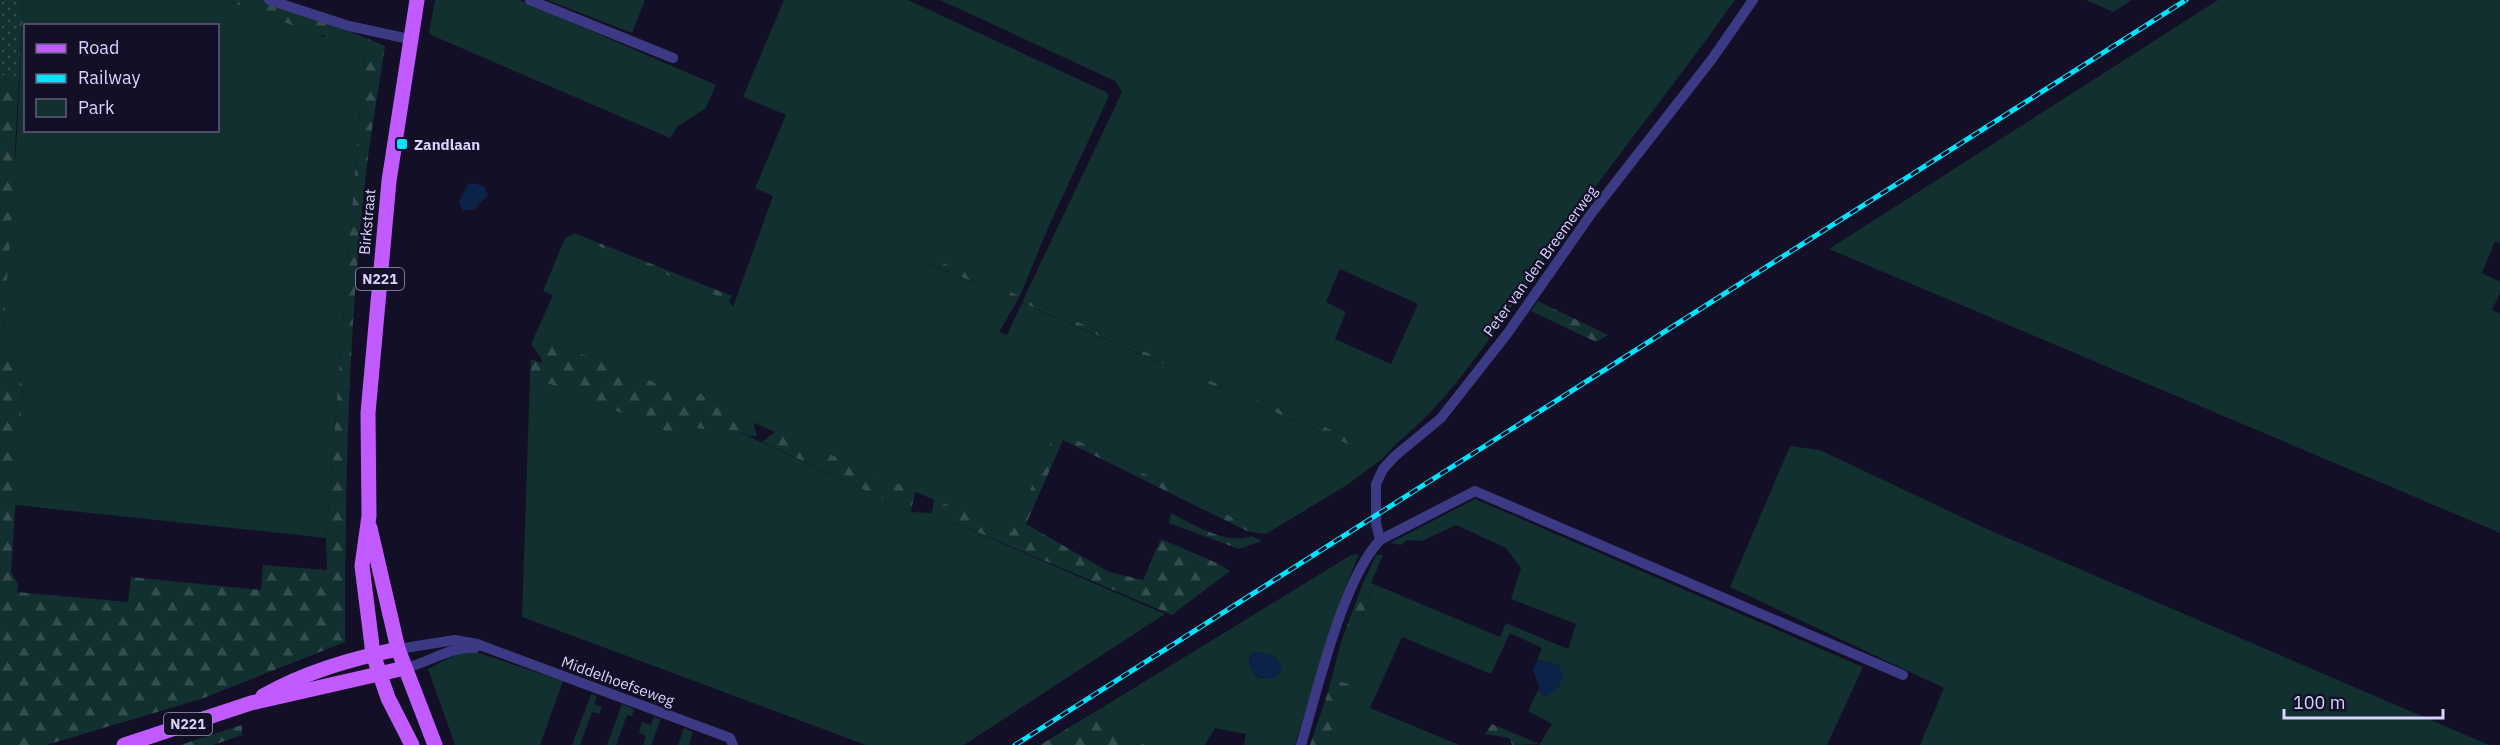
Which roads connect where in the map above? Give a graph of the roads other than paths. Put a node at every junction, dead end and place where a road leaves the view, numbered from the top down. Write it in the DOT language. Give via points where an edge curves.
graph roads {
  1 [pos="269,0"];
  2 [pos="417,0"];
  3 [pos="530,0"];
  4 [pos="1753,0"];
  5 [pos="410,39"];
  6 [pos="673,58"];
  7 [pos="369,522"];
  8 [pos="1380,540"];
  9 [pos="398,649"];
  10 [pos="488,649"];
  11 [pos="374,654"];
  12 [pos="405,668"];
  13 [pos="380,675"];
  14 [pos="1903,675"];
  15 [pos="251,703"];
  16 [pos="124,745"];
  17 [pos="412,745"];
  18 [pos="435,745"];
  19 [pos="733,745"];
  20 [pos="1301,745"];
  1 -- 5 [label="street" via="349,26"];
  2 -- 5 [label="main road, Birkstraat / N221"];
  3 -- 6 [label="street"];
  4 -- 8 [label="street, Peter van den Breemerweg" via="1441,418 1383,469 1376,484"];
  5 -- 7 [label="main road, Birkstraat / N221" via="393,141 371,368"];
  7 -- 9 [label="main road, Birkstraat / N221"];
  7 -- 11 [label="main road, Birkstraat / N221" via="362,566"];
  8 -- 14 [label="street" via="1475,491"];
  8 -- 20 [label="street" via="1364,560 1334,635"];
  9 -- 10 [label="street, Middelhoefseweg" via="455,640"];
  9 -- 11 [label="main road"];
  9 -- 12 [label="main road, N221"];
  10 -- 12 [label="street, Middelhoefseweg" via="466,647"];
  10 -- 19 [label="street, Middelhoefseweg" via="730,738"];
  11 -- 13 [label="main road, Birkstraat"];
  11 -- 15 [label="main road, N221" via="352,658 285,683"];
  12 -- 13 [label="main road, N221"];
  12 -- 18 [label="main road"];
  13 -- 15 [label="main road, N221"];
  13 -- 17 [label="main road, Birkstraat"];
  15 -- 16 [label="main road, N221"];
}
